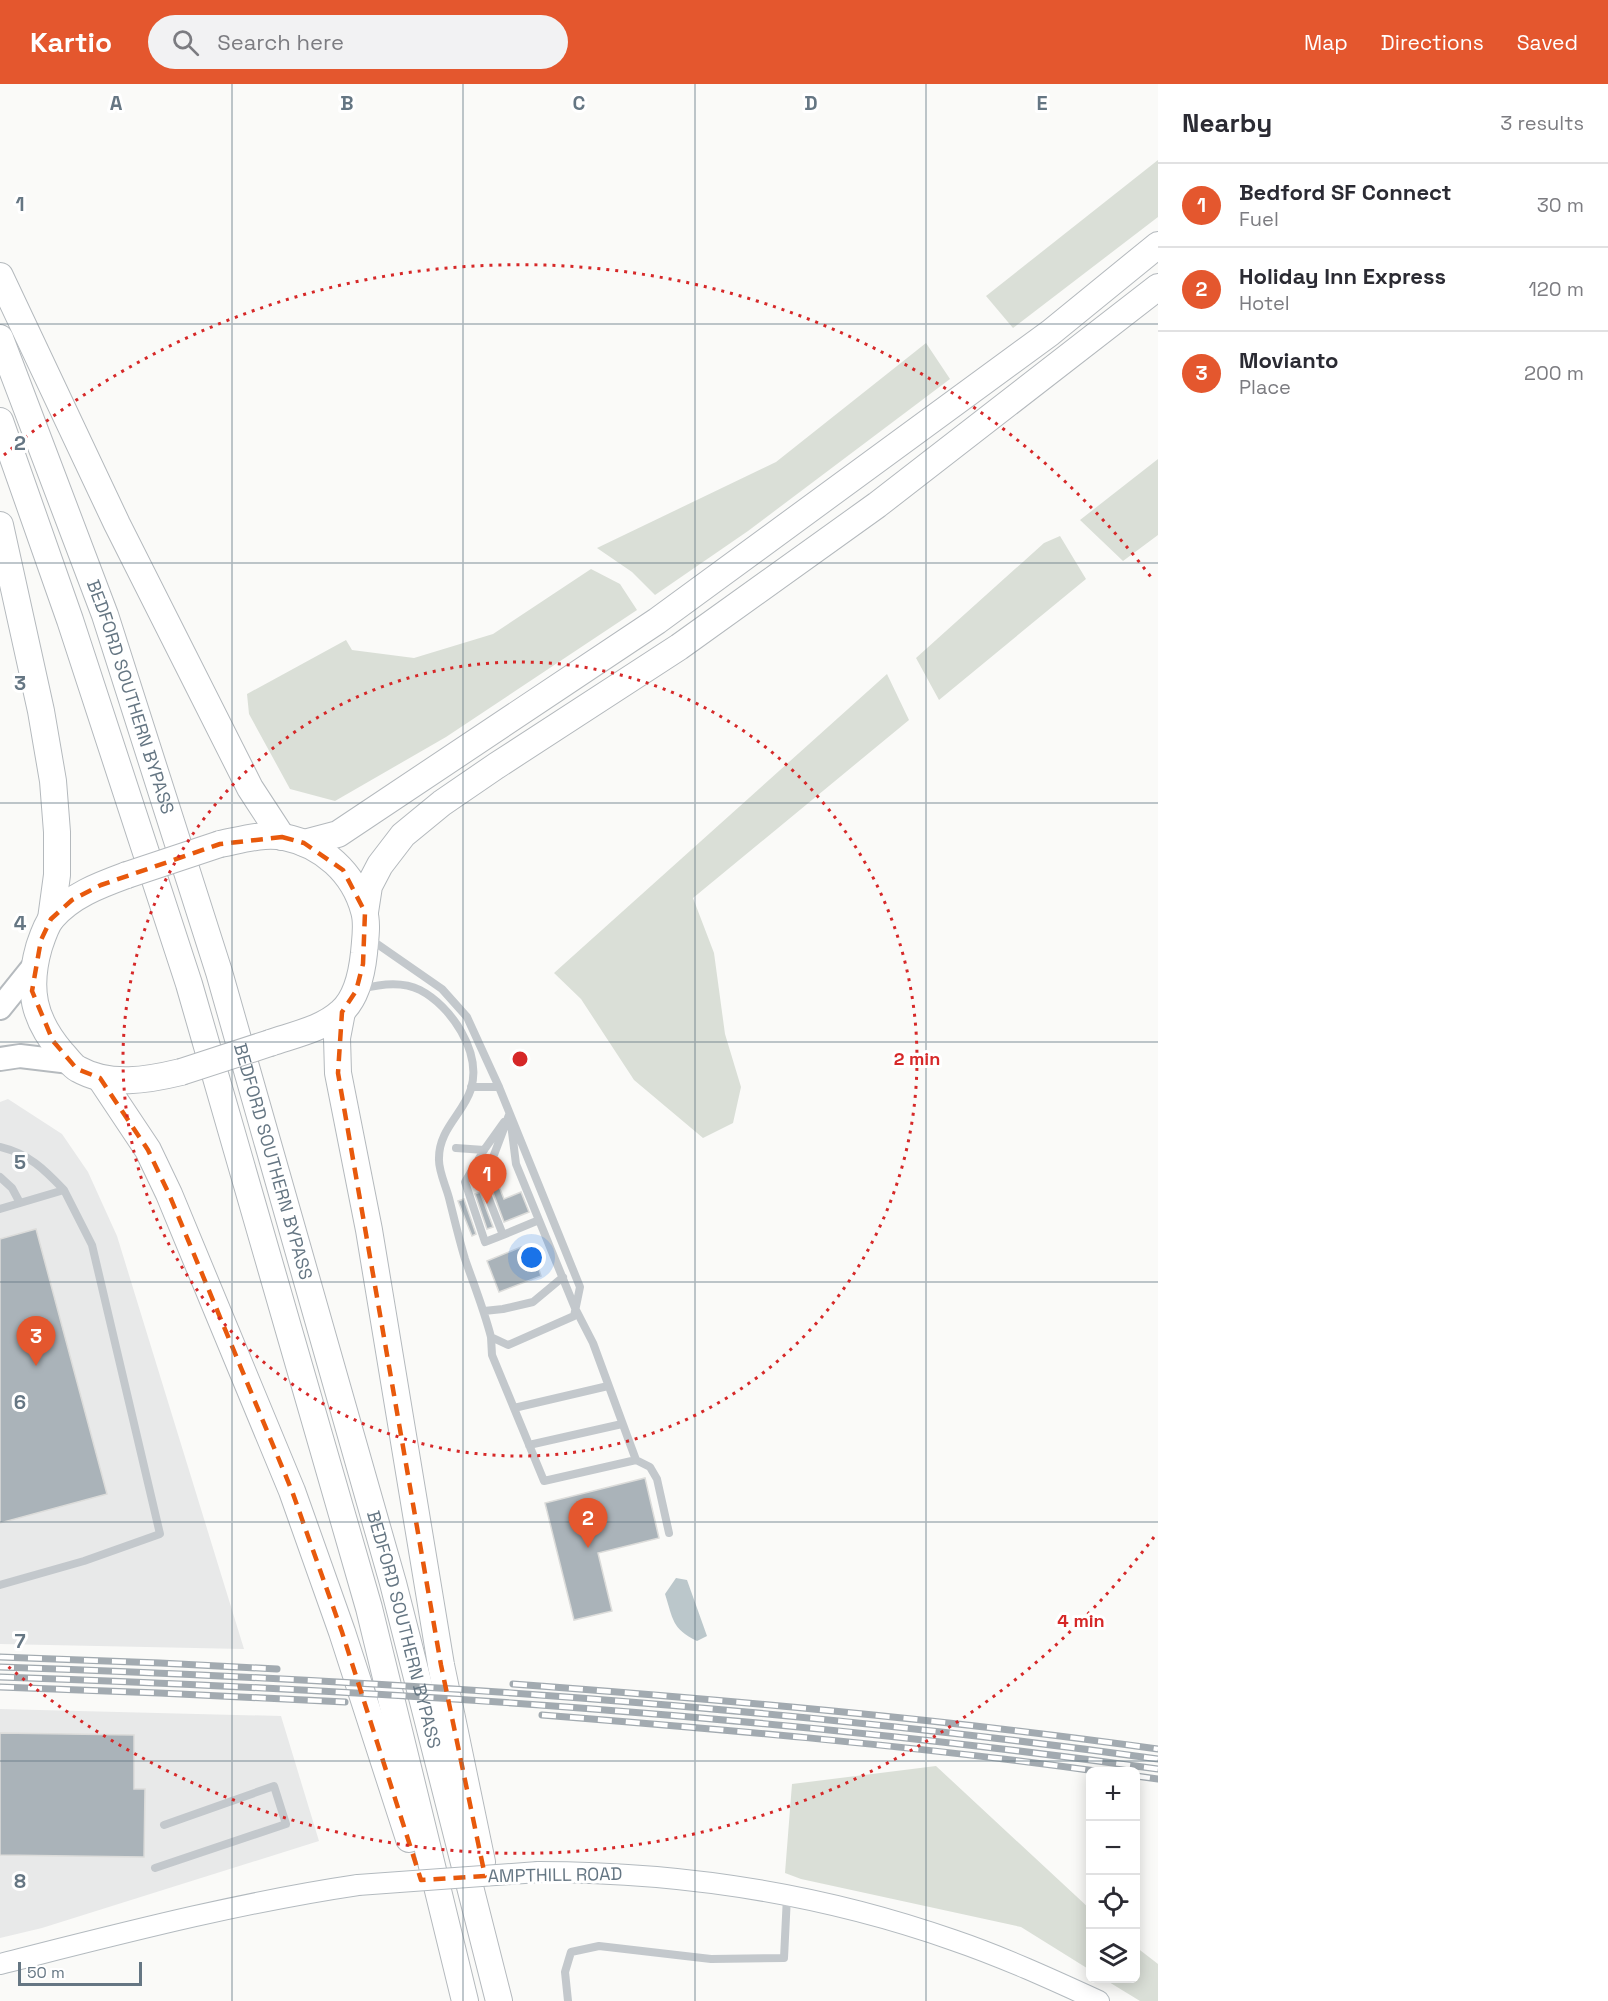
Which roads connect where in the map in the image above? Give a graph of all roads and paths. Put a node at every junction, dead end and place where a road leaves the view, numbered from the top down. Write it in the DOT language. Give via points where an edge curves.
graph roads {
  1 [pos="1158,245"];
  2 [pos="0,276"];
  3 [pos="1158,287"];
  4 [pos="0,338"];
  5 [pos="0,421"];
  6 [pos="0,525"];
  7 [pos="293,840"];
  8 [pos="51,919"];
  9 [pos="365,924"];
  10 [pos="33,967"];
  11 [pos="349,1001"];
  12 [pos="0,1008"];
  13 [pos="0,1059"];
  14 [pos="70,1062"];
  15 [pos="100,1078"];
  16 [pos="471,1087"];
  17 [pos="499,1087"];
  18 [pos="510,1114"];
  19 [pos="0,1147"];
  20 [pos="456,1148"];
  21 [pos="484,1150"];
  22 [pos="0,1177"];
  23 [pos="64,1190"];
  24 [pos="20,1203"];
  25 [pos="0,1209"];
  26 [pos="539,1220"];
  27 [pos="502,1235"];
  28 [pos="563,1277"];
  29 [pos="575,1308"];
  30 [pos="484,1311"];
  31 [pos="491,1337"];
  32 [pos="608,1386"];
  33 [pos="514,1408"];
  34 [pos="622,1425"];
  35 [pos="529,1445"];
  36 [pos="636,1460"];
  37 [pos="669,1533"];
  38 [pos="0,1585"];
  39 [pos="164,1825"];
  40 [pos="155,1868"];
  41 [pos="787,1895"];
  42 [pos="0,1964"];
  43 [pos="455,2001"];
  44 [pos="465,2001"];
  45 [pos="499,2001"];
  46 [pos="505,2001"];
  47 [pos="568,2001"];
  48 [pos="1099,2001"];
  1 -- 7 [label="highway" via="1050,333 657,621 338,834"];
  2 -- 7 [label="highway" via="122,535 250,788"];
  3 -- 9 [label="highway" via="877,505 689,641 442,803 403,835 380,865 369,886"];
  4 -- 45 [label="highway, BEDFORD SOUTHERN BYPASS" via="105,615 219,972 393,1582"];
  5 -- 44 [label="highway, BEDFORD SOUTHERN BYPASS" via="70,620 189,984 369,1608"];
  6 -- 8 [label="highway" via="53,781 57,875"];
  7 -- 8 [label="highway, bridge" via="251,837 220,844 100,885 72,900"];
  7 -- 9 [label="highway" via="324,853 343,870"];
  8 -- 10 [label="highway"];
  9 -- 11 [label="highway" via="363,964"];
  9 -- 17 [label="lane" via="442,989 467,1017"];
  10 -- 12 [label="main road"];
  10 -- 14 [label="highway" via="32,991 39,1016 52,1041"];
  11 -- 15 [label="highway, bridge" via="316,1028 182,1072 145,1080"];
  11 -- 16 [label="lane" via="383,983 418,989 435,1000 454,1020 470,1051"];
  11 -- 46 [label="highway" via="337,1038 338,1073 369,1230 441,1665 491,1907"];
  13 -- 14 [label="main road" via="20,1056"];
  14 -- 15 [label="highway"];
  15 -- 43 [label="highway" via="148,1150 169,1194 292,1491 401,1808"];
  16 -- 17 [label="lane"];
  16 -- 30 [label="lane" via="445,1131 438,1159"];
  17 -- 18 [label="lane"];
  18 -- 21 [label="lane"];
  18 -- 26 [label="lane" via="516,1164"];
  18 -- 27 [label="lane" via="483,1184"];
  18 -- 29 [label="lane" via="580,1287"];
  19 -- 23 [label="lane" via="17,1151 44,1169"];
  20 -- 21 [label="lane"];
  21 -- 27 [label="lane" via="465,1182 485,1242"];
  22 -- 24 [label="lane"];
  23 -- 24 [label="lane"];
  23 -- 38 [label="lane" via="92,1245 160,1534"];
  24 -- 25 [label="lane"];
  26 -- 27 [label="lane"];
  26 -- 28 [label="lane"];
  28 -- 29 [label="lane"];
  28 -- 30 [label="lane" via="533,1302"];
  29 -- 31 [label="lane" via="574,1316 508,1345"];
  29 -- 32 [label="lane"];
  30 -- 31 [label="lane"];
  31 -- 33 [label="lane" via="492,1355"];
  32 -- 33 [label="lane"];
  32 -- 34 [label="lane"];
  33 -- 35 [label="lane"];
  34 -- 35 [label="lane"];
  34 -- 36 [label="lane"];
  35 -- 36 [label="lane" via="544,1481"];
  36 -- 37 [label="lane" via="650,1467 657,1479"];
  39 -- 40 [label="lane" via="274,1786 286,1824"];
  41 -- 42 [label="main road, AMPTHILL ROAD, bridge" via="642,1875 538,1872 358,1886 200,1914"];
  41 -- 47 [label="lane" via="784,1958 711,1959 599,1946 571,1952 565,1972"];
  41 -- 48 [label="main road, AMPTHILL ROAD" via="867,1913 953,1940"];
}
